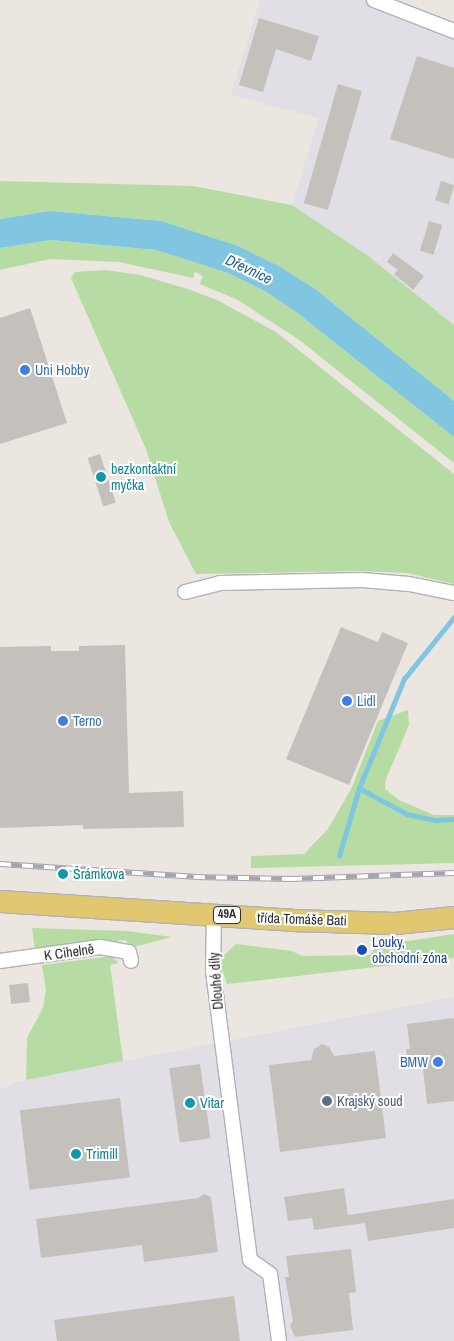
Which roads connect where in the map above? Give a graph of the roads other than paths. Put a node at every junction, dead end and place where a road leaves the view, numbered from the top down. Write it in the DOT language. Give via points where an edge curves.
graph roads {
  1 [pos="374,0"];
  2 [pos="454,31"];
  3 [pos="185,592"];
  4 [pos="454,593"];
  5 [pos="0,901"];
  6 [pos="214,915"];
  7 [pos="454,917"];
  8 [pos="0,961"];
  9 [pos="131,961"];
  10 [pos="278,1341"];
  1 -- 2 [label="street"];
  3 -- 4 [label="street" via="220,583 362,580 409,584"];
  5 -- 6 [label="main road, třída Tomáše Bati / 49A"];
  6 -- 7 [label="main road, třída Tomáše Bati / 49A" via="395,923"];
  6 -- 10 [label="street, Dlouhé díly" via="213,971 250,1260 270,1274"];
  8 -- 9 [label="street, K Cihelně" via="100,947 129,952"];
}
